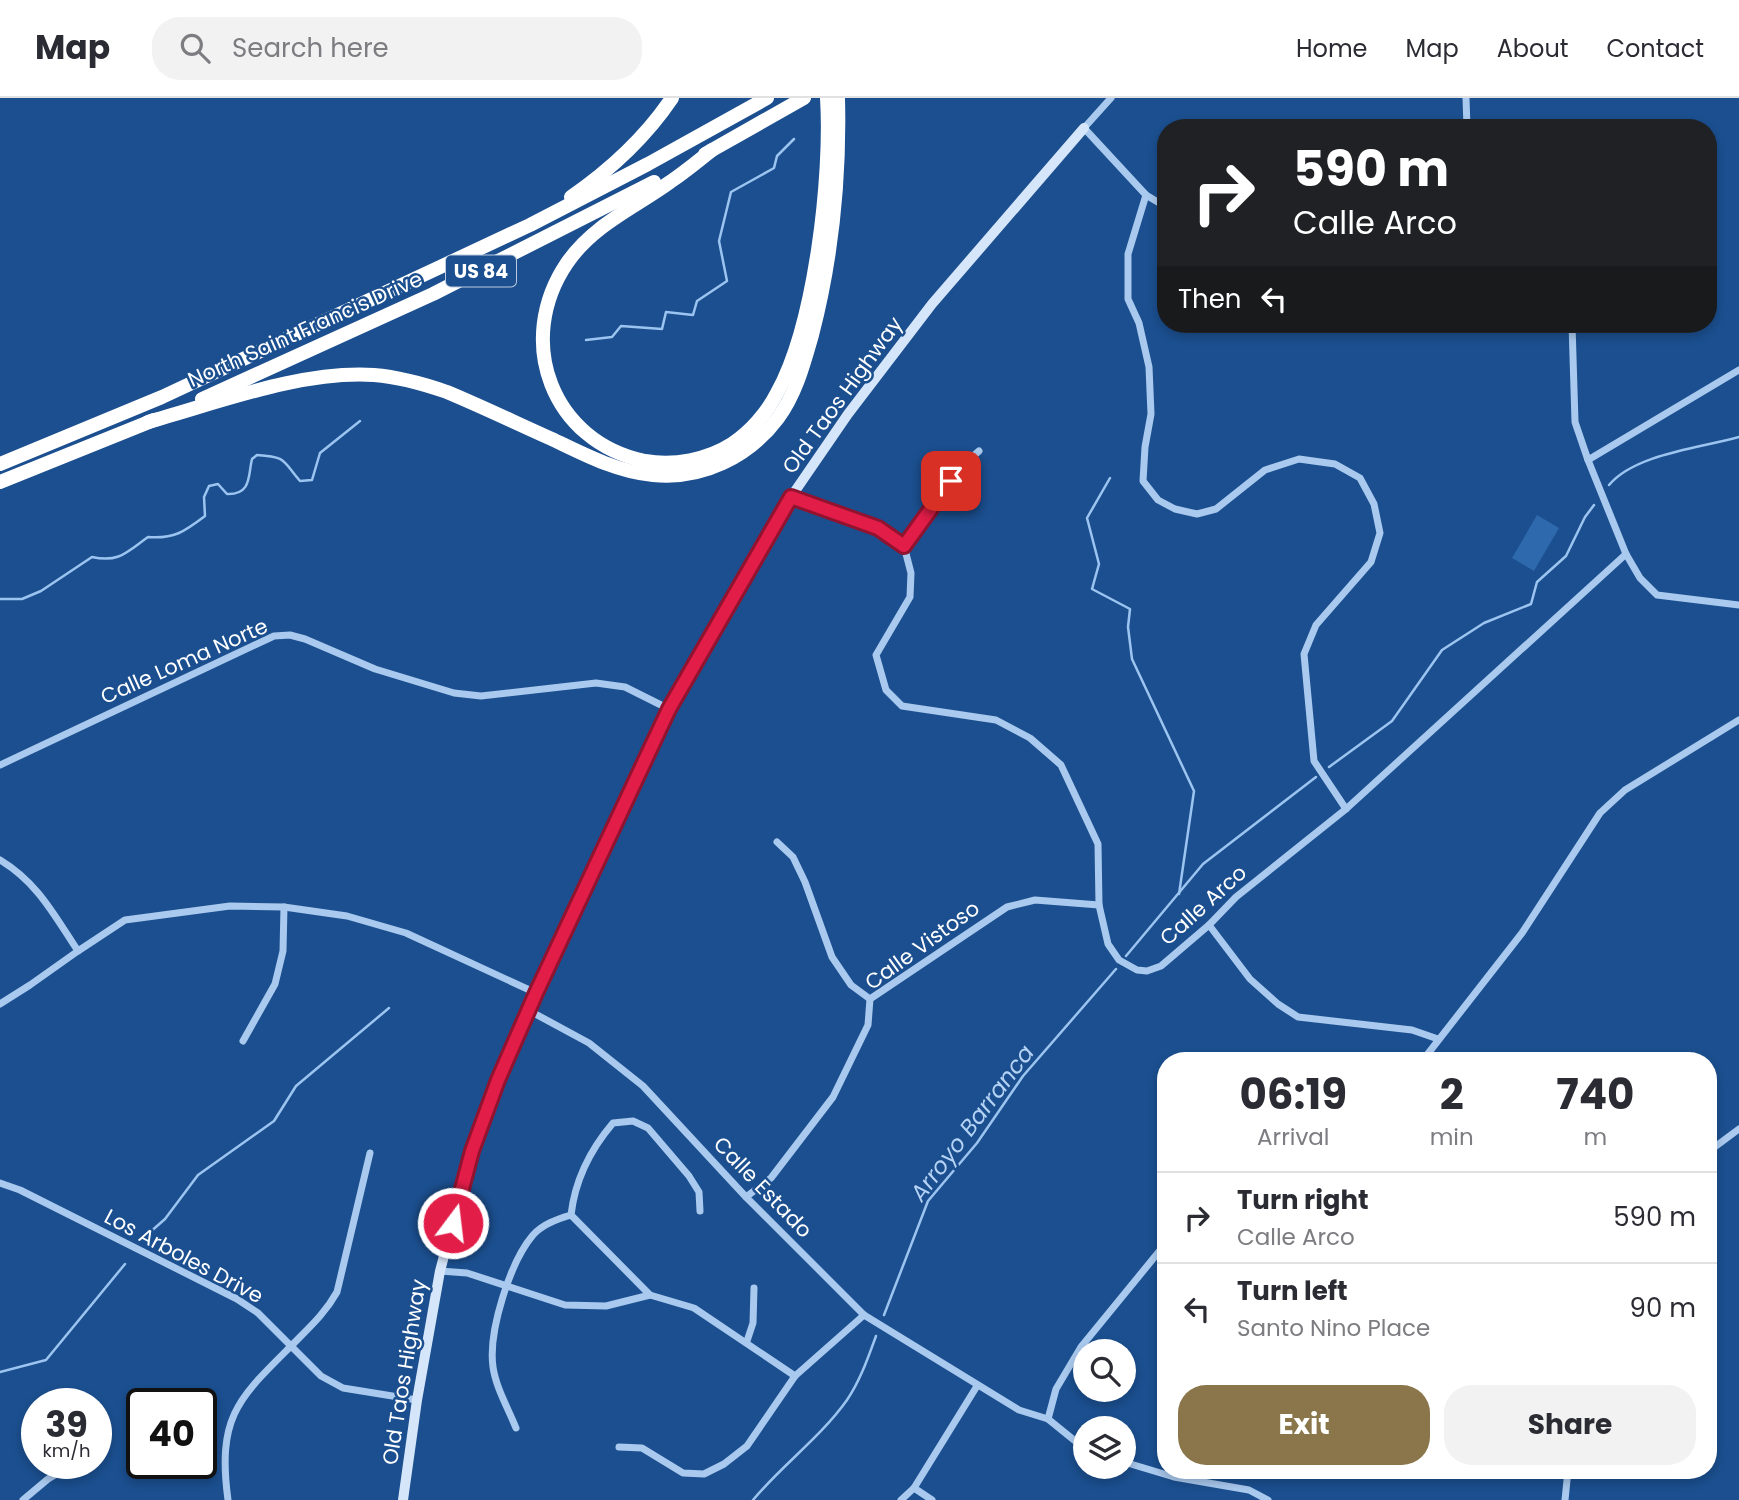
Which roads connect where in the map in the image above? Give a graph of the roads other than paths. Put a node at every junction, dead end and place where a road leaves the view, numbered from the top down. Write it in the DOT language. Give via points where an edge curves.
graph roads {
  1 [pos="672,98"];
  2 [pos="767,98"];
  3 [pos="804,98"];
  4 [pos="827,98"];
  5 [pos="838,98"];
  6 [pos="1111,98"];
  7 [pos="1465,98"];
  8 [pos="1466,119"];
  9 [pos="1084,128"];
  10 [pos="712,150"];
  11 [pos="1146,195"];
  12 [pos="1157,202"];
  13 [pos="530,225"];
  14 [pos="1572,333"];
  15 [pos="1739,370"];
  16 [pos="148,422"];
  17 [pos="979,451"];
  18 [pos="1588,460"];
  19 [pos="0,464"];
  20 [pos="0,482"];
  21 [pos="791,497"];
  22 [pos="904,546"];
  23 [pos="1626,554"];
  24 [pos="1739,605"];
  25 [pos="669,709"];
  26 [pos="1739,720"];
  27 [pos="0,765"];
  28 [pos="1346,809"];
  29 [pos="777,842"];
  30 [pos="0,860"];
  31 [pos="1100,905"];
  32 [pos="285,907"];
  33 [pos="1209,925"];
  34 [pos="78,951"];
  35 [pos="536,993"];
  36 [pos="870,999"];
  37 [pos="0,1003"];
  38 [pos="528,1010"];
  39 [pos="1438,1040"];
  40 [pos="243,1041"];
  41 [pos="1429,1052"];
  42 [pos="1739,1129"];
  43 [pos="1717,1145"];
  44 [pos="370,1153"];
  45 [pos="0,1183"];
  46 [pos="746,1197"];
  47 [pos="700,1211"];
  48 [pos="570,1215"];
  49 [pos="1157,1254"];
  50 [pos="440,1271"];
  51 [pos="508,1285"];
  52 [pos="754,1288"];
  53 [pos="650,1295"];
  54 [pos="864,1315"];
  55 [pos="747,1341"];
  56 [pos="292,1346"];
  57 [pos="795,1376"];
  58 [pos="977,1386"];
  59 [pos="417,1399"];
  60 [pos="1048,1419"];
  61 [pos="516,1427"];
  62 [pos="1073,1439"];
  63 [pos="619,1447"];
  64 [pos="1136,1465"];
  65 [pos="1157,1472"];
  66 [pos="48,1479"];
  67 [pos="1186,1479"];
  68 [pos="1567,1479"];
  69 [pos="914,1488"];
  70 [pos="23,1500"];
  71 [pos="228,1500"];
  72 [pos="403,1500"];
  73 [pos="901,1500"];
  74 [pos="932,1500"];
  75 [pos="1268,1500"];
  76 [pos="1565,1500"];
  1 -- 13 [label="highway" via="611,167"];
  2 -- 13 [label="highway, North Saint Francis Drive / US 84"];
  3 -- 10 [label="highway, North Saint Francis Drive / US 84"];
  4 -- 10 [label="highway" via="827,153 815,267 793,355 777,395 753,426 711,454 666,463 619,454 576,425 555,394 542,344 550,296 566,265 598,230"];
  5 -- 16 [label="highway" via="833,219 808,350 779,416 760,439 729,461 675,476 630,471 447,392 374,375 291,384"];
  6 -- 9 [label="street, Old Taos Highway"];
  7 -- 8 [label="street"];
  9 -- 11 [label="street"];
  9 -- 21 [label="street, Old Taos Highway" via="932,304"];
  10 -- 16 [label="highway, North Saint Francis Drive / US 84" via="433,294"];
  11 -- 12 [label="street"];
  11 -- 28 [label="street" via="1128,254 1128,299 1149,367 1152,414 1143,481 1158,500 1197,514 1216,509 1265,470 1299,459 1335,464 1360,478 1374,504 1380,533 1371,562 1316,625 1304,654 1314,761"];
  13 -- 19 [label="highway, North Saint Francis Drive / US 84" via="162,397"];
  14 -- 18 [label="street" via="1575,422"];
  15 -- 18 [label="street"];
  16 -- 20 [label="highway, North Saint Francis Drive / US 84"];
  17 -- 22 [label="street" via="962,465"];
  18 -- 23 [label="street"];
  21 -- 22 [label="street" via="878,528"];
  21 -- 25 [label="street, Old Taos Highway"];
  22 -- 31 [label="street, Calle Arco" via="911,573 910,597 876,654 886,690 902,706 996,720 1030,738 1061,765 1098,844"];
  23 -- 24 [label="street" via="1657,595"];
  23 -- 28 [label="street, Calle Arco"];
  25 -- 27 [label="street, Calle Loma Norte" via="625,687 596,684 481,696 454,693 305,639 274,636"];
  25 -- 35 [label="street, Old Taos Highway"];
  26 -- 39 [label="street" via="1625,790 1600,813 1522,933"];
  28 -- 33 [label="street, Calle Arco" via="1236,897"];
  29 -- 36 [label="street" via="793,857 805,881 832,957 850,985"];
  30 -- 34 [label="street" via="38,890"];
  31 -- 33 [label="street, Calle Arco" via="1108,944 1119,960 1137,970 1161,966"];
  31 -- 36 [label="street, Calle Vistoso" via="1035,900 1007,906"];
  32 -- 34 [label="street" via="230,906 125,920"];
  32 -- 35 [label="street" via="347,916 406,933"];
  32 -- 40 [label="street" via="283,951 275,984"];
  33 -- 39 [label="street" via="1250,979 1298,1017 1412,1030"];
  34 -- 37 [label="street"];
  35 -- 38 [label="street, Old Taos Highway"];
  36 -- 46 [label="street, Calle Vistoso" via="868,1025 833,1097 771,1178"];
  38 -- 46 [label="street, Calle Estado" via="589,1043 643,1086"];
  38 -- 50 [label="street, Old Taos Highway" via="472,1151"];
  39 -- 41 [label="street"];
  42 -- 43 [label="street"];
  44 -- 56 [label="street" via="337,1292 328,1309"];
  45 -- 56 [label="street, Los Arboles Drive" via="237,1299"];
  46 -- 54 [label="street, Calle Estado"];
  47 -- 48 [label="street" via="699,1192 689,1176 648,1128 632,1121 613,1123 600,1138 581,1172"];
  48 -- 51 [label="street" via="534,1235"];
  48 -- 53 [label="street"];
  49 -- 60 [label="street" via="1081,1347 1056,1389"];
  50 -- 51 [label="street"];
  50 -- 59 [label="street, Old Taos Highway"];
  51 -- 53 [label="street" via="565,1305 606,1306"];
  51 -- 61 [label="street" via="494,1338 493,1365"];
  52 -- 55 [label="street" via="753,1323"];
  53 -- 55 [label="street" via="694,1308"];
  54 -- 57 [label="street"];
  54 -- 58 [label="street, Calle Estado"];
  55 -- 57 [label="street"];
  56 -- 59 [label="street, Los Arboles Drive" via="321,1376 343,1388"];
  56 -- 71 [label="street" via="254,1383 229,1423"];
  57 -- 63 [label="street" via="747,1446 704,1474 683,1473 642,1448"];
  58 -- 60 [label="street, Calle Estado" via="1020,1410"];
  58 -- 69 [label="street"];
  59 -- 72 [label="street, Old Taos Highway"];
  60 -- 62 [label="street, Calle Estado"];
  64 -- 65 [label="street"];
  66 -- 70 [label="street"];
  67 -- 75 [label="street" via="1249,1490"];
  68 -- 76 [label="street"];
  69 -- 73 [label="street"];
  69 -- 74 [label="street"];
}
